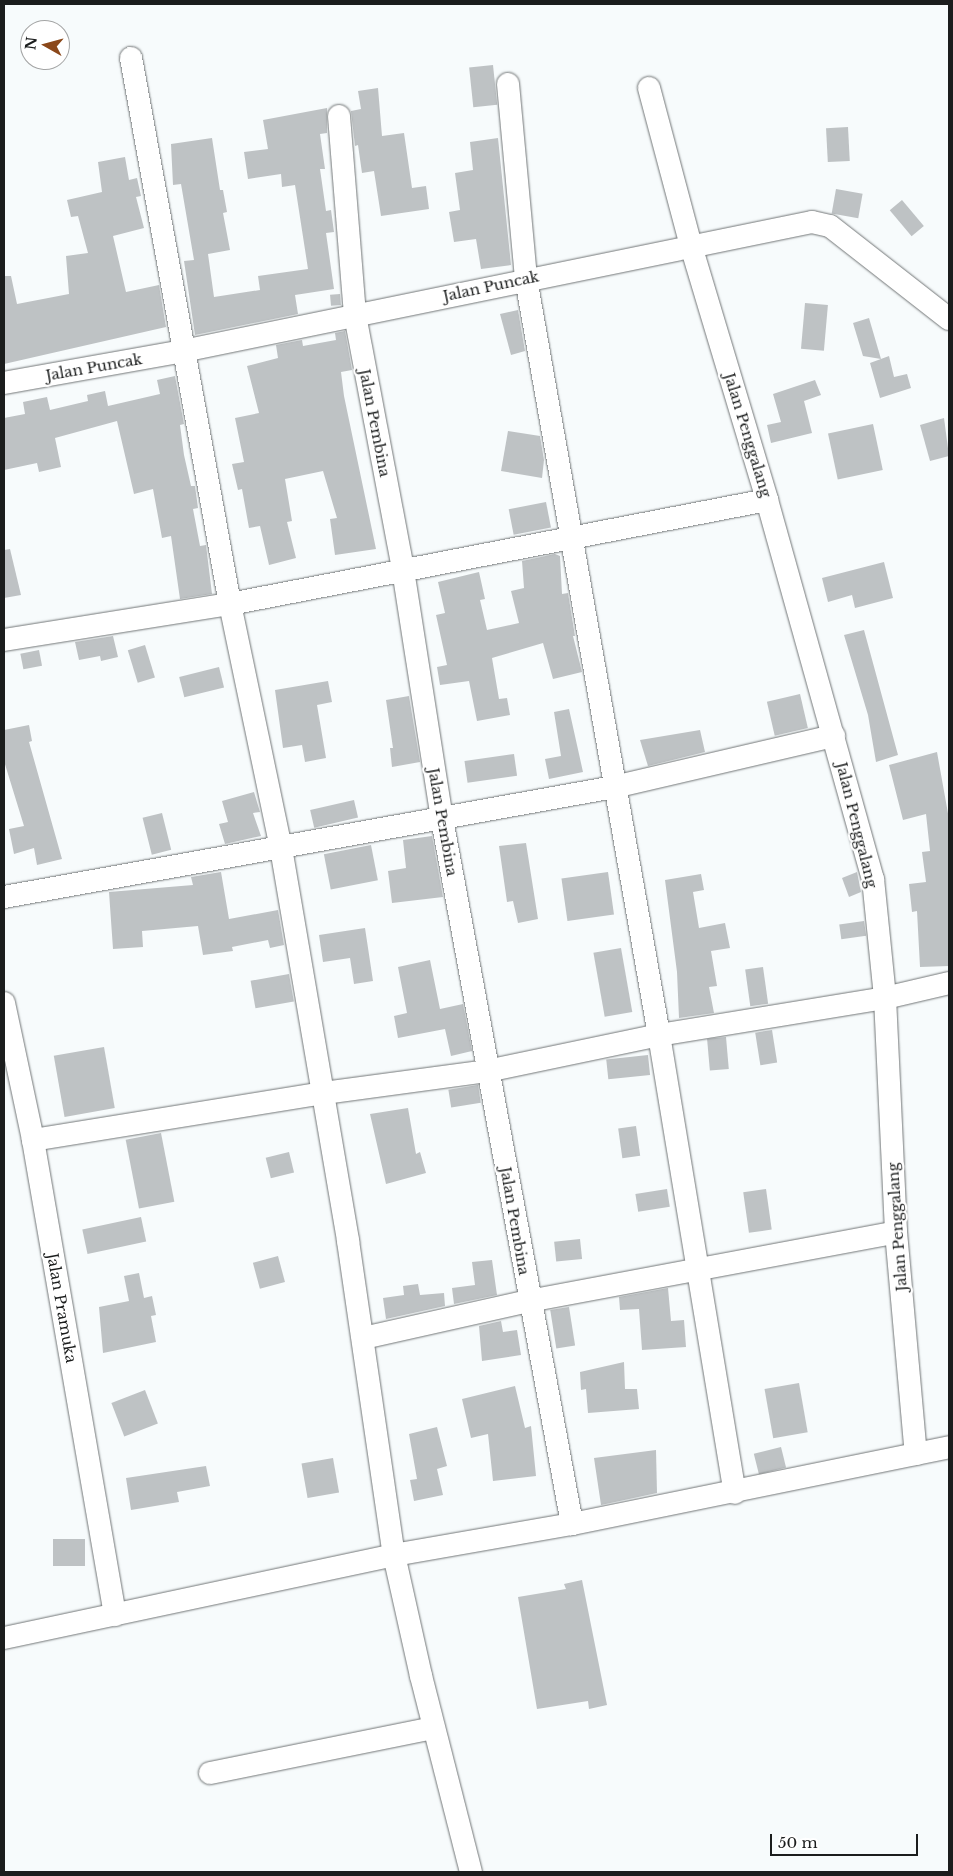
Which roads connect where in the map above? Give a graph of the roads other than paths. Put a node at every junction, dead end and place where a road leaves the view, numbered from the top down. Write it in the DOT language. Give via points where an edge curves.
graph roads {
  1 [pos="131,58"];
  2 [pos="508,84"];
  3 [pos="649,88"];
  4 [pos="339,116"];
  5 [pos="691,246"];
  6 [pos="526,279"];
  7 [pos="355,315"];
  8 [pos="949,320"];
  9 [pos="183,352"];
  10 [pos="4,383"];
  11 [pos="767,500"];
  12 [pos="571,540"];
  13 [pos="403,570"];
  14 [pos="230,604"];
  15 [pos="4,640"];
  16 [pos="834,736"];
  17 [pos="614,787"];
  18 [pos="442,819"];
  19 [pos="281,848"];
  20 [pos="4,897"];
  21 [pos="949,983"];
  22 [pos="885,998"];
  23 [pos="4,1003"];
  24 [pos="659,1035"];
  25 [pos="487,1071"];
  26 [pos="324,1093"];
  27 [pos="32,1140"];
  28 [pos="896,1232"];
  29 [pos="696,1270"];
  30 [pos="529,1301"];
  31 [pos="363,1338"];
  32 [pos="949,1446"];
  33 [pos="916,1454"];
  34 [pos="735,1492"];
  35 [pos="572,1524"];
  36 [pos="394,1555"];
  37 [pos="115,1615"];
  38 [pos="4,1638"];
  39 [pos="434,1728"];
  40 [pos="210,1773"];
  41 [pos="470,1872"];
  1 -- 9 [label="street"];
  2 -- 6 [label="street"];
  3 -- 5 [label="street, Jalan Penggalang"];
  4 -- 7 [label="street, Jalan Pembina"];
  5 -- 6 [label="street, Jalan Puncak"];
  5 -- 8 [label="street, Jalan Puncak" via="801,224 822,223"];
  5 -- 11 [label="street, Jalan Penggalang"];
  6 -- 7 [label="street, Jalan Puncak"];
  6 -- 12 [label="street"];
  7 -- 9 [label="street, Jalan Puncak"];
  7 -- 13 [label="street, Jalan Pembina"];
  9 -- 10 [label="street, Jalan Puncak"];
  9 -- 14 [label="street"];
  11 -- 12 [label="street"];
  11 -- 16 [label="street, Jalan Penggalang"];
  12 -- 13 [label="street"];
  12 -- 17 [label="street"];
  13 -- 14 [label="street"];
  13 -- 18 [label="street, Jalan Pembina"];
  14 -- 15 [label="street"];
  14 -- 19 [label="street"];
  16 -- 17 [label="street"];
  16 -- 22 [label="street, Jalan Penggalang" via="873,879"];
  17 -- 18 [label="street"];
  17 -- 24 [label="street"];
  18 -- 19 [label="street"];
  18 -- 25 [label="street, Jalan Pembina"];
  19 -- 20 [label="street"];
  19 -- 26 [label="street"];
  21 -- 22 [label="street"];
  22 -- 24 [label="street"];
  22 -- 28 [label="street, Jalan Penggalang"];
  23 -- 27 [label="street, Jalan Pramuka"];
  24 -- 25 [label="street"];
  24 -- 29 [label="street"];
  25 -- 26 [label="street"];
  25 -- 30 [label="street, Jalan Pembina"];
  26 -- 27 [label="street"];
  26 -- 31 [label="street"];
  27 -- 37 [label="street, Jalan Pramuka"];
  28 -- 29 [label="street"];
  28 -- 33 [label="street, Jalan Penggalang"];
  29 -- 30 [label="street"];
  29 -- 34 [label="street"];
  30 -- 31 [label="street"];
  30 -- 35 [label="street, Jalan Pembina"];
  31 -- 36 [label="street"];
  32 -- 33 [label="street"];
  33 -- 34 [label="street"];
  34 -- 35 [label="street"];
  35 -- 36 [label="street"];
  36 -- 37 [label="street"];
  36 -- 39 [label="street"];
  37 -- 38 [label="street"];
  39 -- 40 [label="street"];
  39 -- 41 [label="street"];
}
